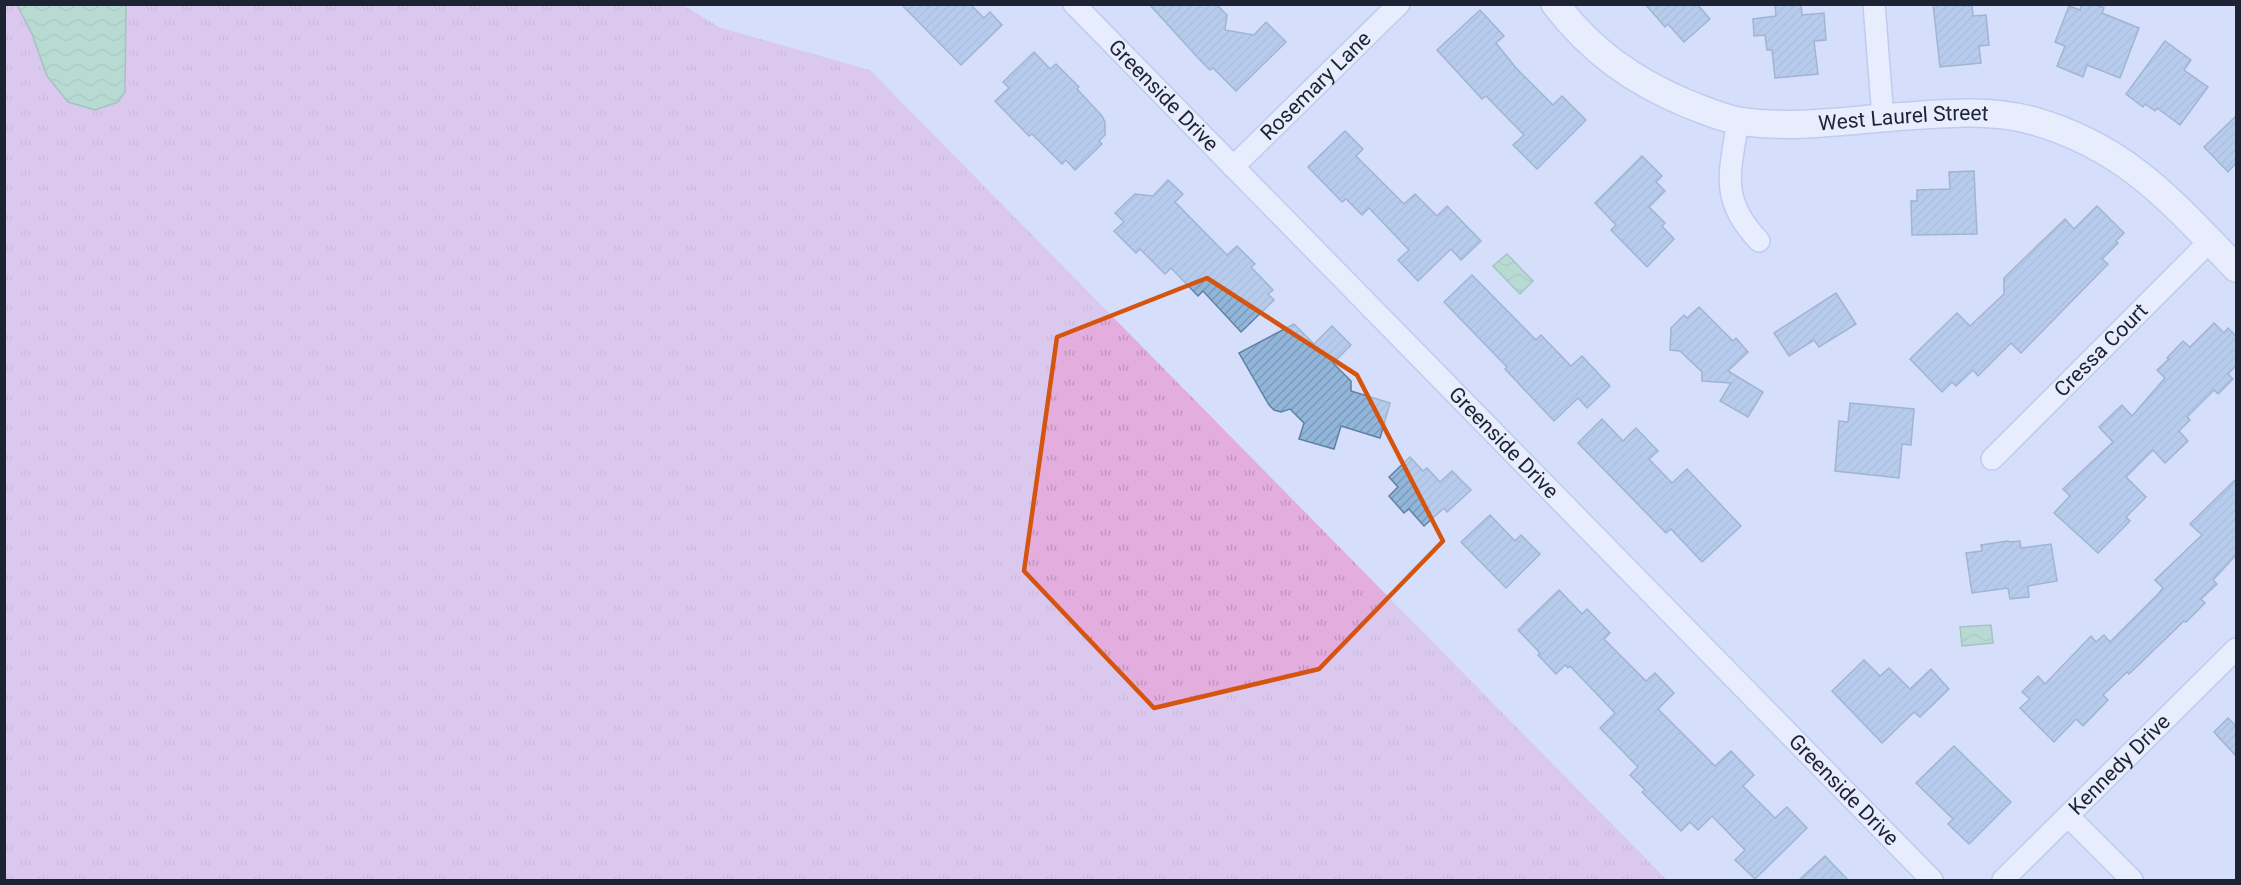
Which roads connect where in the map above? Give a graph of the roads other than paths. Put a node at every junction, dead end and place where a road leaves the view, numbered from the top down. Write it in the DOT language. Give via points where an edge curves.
graph roads {
  1 [pos="1074,4"];
  2 [pos="1399,4"];
  3 [pos="1554,4"];
  4 [pos="1874,4"];
  5 [pos="1883,118"];
  6 [pos="1738,121"];
  7 [pos="1233,167"];
  8 [pos="1759,241"];
  9 [pos="2211,241"];
  10 [pos="2236,268"];
  11 [pos="1992,459"];
  12 [pos="2236,650"];
  13 [pos="2068,816"];
  14 [pos="1932,880"];
  15 [pos="2003,880"];
  16 [pos="2132,880"];
  1 -- 7 [label="street, Greenside Drive"];
  2 -- 7 [label="street, Rosemary Lane"];
  3 -- 6 [label="street, West Laurel Street" via="1594,46 1628,74 1664,94"];
  4 -- 5 [label="street"];
  5 -- 6 [label="street, West Laurel Street" via="1787,124"];
  5 -- 9 [label="street, West Laurel Street" via="1969,112 2031,120 2062,130 2091,142 2152,182"];
  6 -- 8 [label="street" via="1730,185 1734,208"];
  7 -- 14 [label="street, Greenside Drive"];
  9 -- 10 [label="street, West Laurel Street"];
  9 -- 11 [label="street, Cressa Court"];
  12 -- 13 [label="street, Kennedy Drive"];
  13 -- 15 [label="street, Kennedy Drive"];
  13 -- 16 [label="street"];
}
